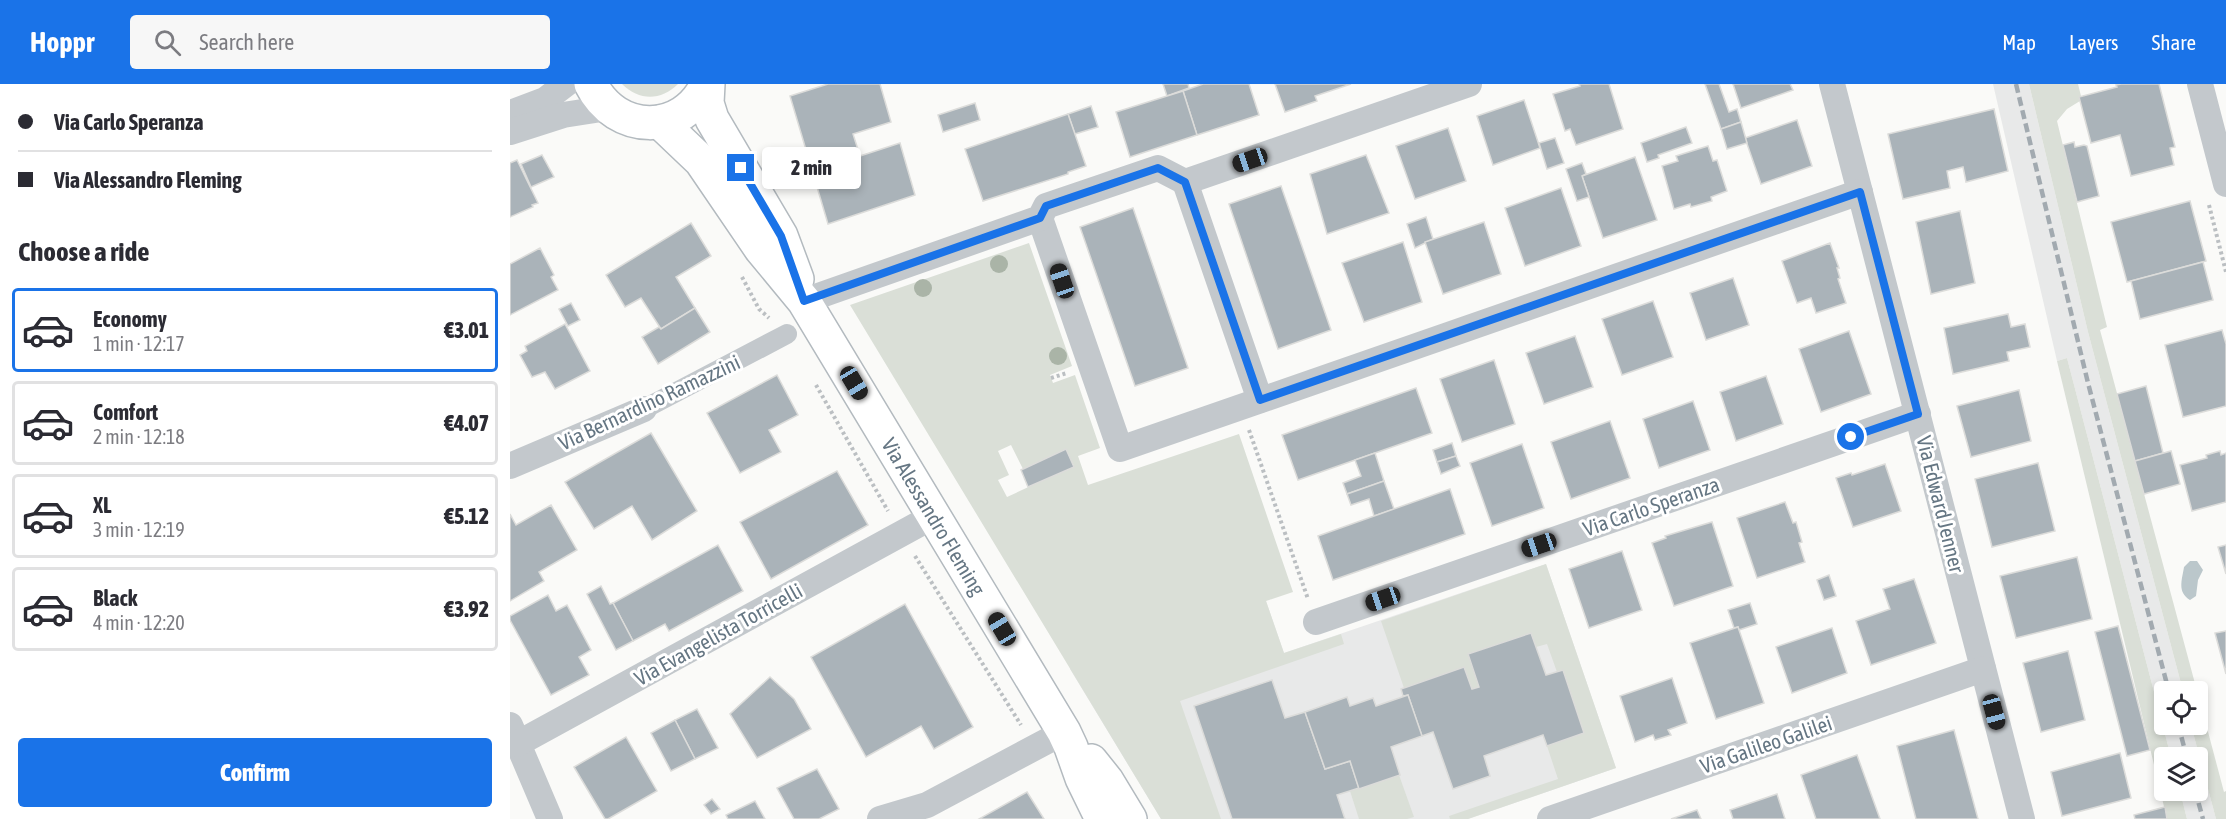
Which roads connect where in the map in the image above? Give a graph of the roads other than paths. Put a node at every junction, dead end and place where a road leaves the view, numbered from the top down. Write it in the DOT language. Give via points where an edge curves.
graph roads {
  1 [pos="566,84"];
  2 [pos="707,84"];
  3 [pos="1469,84"];
  4 [pos="1832,84"];
  5 [pos="2200,84"];
  6 [pos="600,96"];
  7 [pos="510,113"];
  8 [pos="660,122"];
  9 [pos="510,132"];
  10 [pos="1185,182"];
  11 [pos="2226,184"];
  12 [pos="1860,192"];
  13 [pos="1040,218"];
  14 [pos="804,301"];
  15 [pos="787,334"];
  16 [pos="1251,403"];
  17 [pos="644,409"];
  18 [pos="1918,414"];
  19 [pos="510,466"];
  20 [pos="910,529"];
  21 [pos="1316,622"];
  22 [pos="1983,669"];
  23 [pos="1064,732"];
  24 [pos="514,735"];
  25 [pos="550,819"];
  26 [pos="880,819"];
  27 [pos="1102,819"];
  28 [pos="1130,819"];
  29 [pos="1550,819"];
  30 [pos="2022,819"];
  1 -- 7 [label="street" via="544,100"];
  2 -- 8 [label="main road, Via Alessandro Fleming" via="687,110"];
  2 -- 14 [label="main road, Via Alessandro Fleming" via="708,110 781,236"];
  3 -- 10 [label="street"];
  4 -- 12 [label="street, Via Edward Jenner"];
  5 -- 11 [label="street"];
  6 -- 8 [label="main road, Via Alessandro Fleming" via="629,120"];
  6 -- 9 [label="street" via="563,115"];
  8 -- 14 [label="main road, Via Alessandro Fleming" via="701,161 761,249"];
  10 -- 13 [label="street" via="1158,168 1046,206"];
  10 -- 16 [label="street"];
  12 -- 16 [label="street"];
  12 -- 18 [label="street, Via Edward Jenner"];
  13 -- 14 [label="street"];
  13 -- 16 [label="street" via="1120,449"];
  14 -- 23 [label="main road, Via Alessandro Fleming"];
  15 -- 17 [label="street, Via Bernardino Ramazzini"];
  17 -- 19 [label="street, Via Bernardino Ramazzini"];
  18 -- 21 [label="street, Via Carlo Speranza"];
  18 -- 22 [label="street, Via Edward Jenner"];
  20 -- 24 [label="street, Via Evangelista Torricelli"];
  22 -- 29 [label="street, Via Galileo Galilei"];
  22 -- 30 [label="street, Via Edward Jenner"];
  23 -- 26 [label="street" via="927,805"];
  23 -- 27 [label="main road, Via Alessandro Fleming"];
  23 -- 28 [label="main road, Via Alessandro Fleming" via="1102,774"];
  24 -- 25 [label="street"];
}
